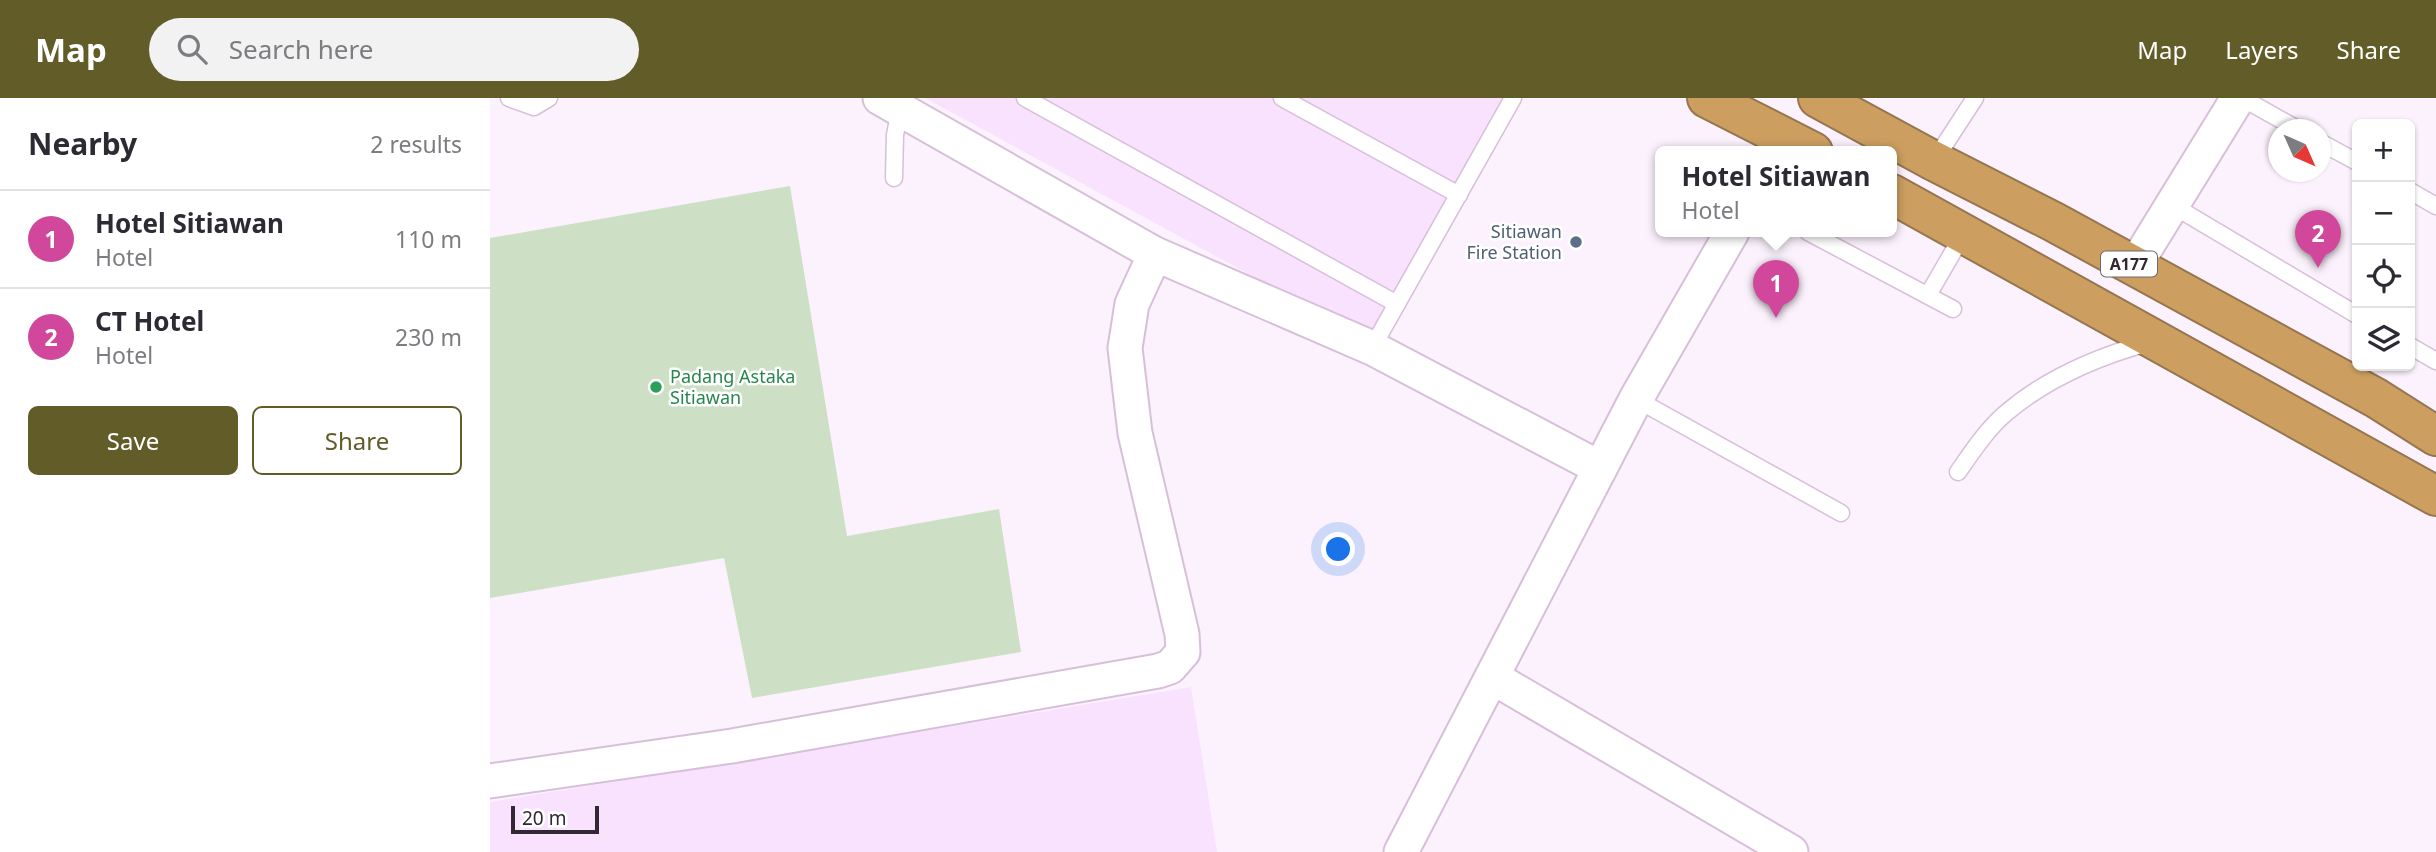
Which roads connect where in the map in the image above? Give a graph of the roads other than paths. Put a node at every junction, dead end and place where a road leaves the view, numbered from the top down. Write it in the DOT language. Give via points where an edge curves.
graph roads {
  1 [pos="509,98"];
  2 [pos="549,98"];
  3 [pos="1025,98"];
  4 [pos="1282,98"];
  5 [pos="1513,98"];
  6 [pos="1707,98"];
  7 [pos="1818,98"];
  8 [pos="1975,98"];
  9 [pos="2240,98"];
  10 [pos="895,102"];
  11 [pos="2279,119"];
  12 [pos="1789,146"];
  13 [pos="2331,148"];
  14 [pos="2352,159"];
  15 [pos="1934,161"];
  16 [pos="894,178"];
  17 [pos="2415,194"];
  18 [pos="1459,195"];
  19 [pos="1897,197"];
  20 [pos="2172,205"];
  21 [pos="2436,206"];
  22 [pos="1964,233"];
  23 [pos="1729,237"];
  24 [pos="1818,237"];
  25 [pos="1155,254"];
  26 [pos="2134,267"];
  27 [pos="1928,295"];
  28 [pos="1397,303"];
  29 [pos="1953,309"];
  30 [pos="2352,312"];
  31 [pos="2156,340"];
  32 [pos="1372,348"];
  33 [pos="2415,348"];
  34 [pos="2434,355"];
  35 [pos="1636,399"];
  36 [pos="2436,436"];
  37 [pos="1600,468"];
  38 [pos="1958,472"];
  39 [pos="2436,496"];
  40 [pos="1841,513"];
  41 [pos="1492,677"];
  42 [pos="490,781"];
  43 [pos="1786,851"];
  44 [pos="1401,852"];
  1 -- 2 [label="lane" via="534,107"];
  3 -- 28 [label="lane"];
  4 -- 18 [label="lane"];
  5 -- 18 [label="lane"];
  6 -- 12 [label="highway"];
  7 -- 15 [label="highway, A177"];
  8 -- 15 [label="lane"];
  9 -- 11 [label="lane"];
  9 -- 20 [label="street"];
  10 -- 16 [label="lane"];
  10 -- 25 [label="street"];
  13 -- 14 [label="lane"];
  15 -- 26 [label="highway, A177"];
  17 -- 21 [label="lane"];
  18 -- 28 [label="lane"];
  19 -- 22 [label="highway"];
  20 -- 26 [label="street"];
  20 -- 30 [label="lane"];
  22 -- 27 [label="lane"];
  22 -- 31 [label="highway"];
  23 -- 35 [label="street"];
  24 -- 27 [label="lane"];
  25 -- 32 [label="street"];
  25 -- 42 [label="street" via="1132,304 1125,348 1135,433 1182,634 1182,652 1170,667 746,743"];
  26 -- 36 [label="highway, A177" via="2376,398"];
  27 -- 29 [label="lane"];
  28 -- 32 [label="lane"];
  31 -- 38 [label="lane" via="2114,352 2049,383 2006,413"];
  31 -- 39 [label="highway"];
  32 -- 37 [label="street"];
  33 -- 34 [label="lane"];
  35 -- 37 [label="street"];
  35 -- 40 [label="lane"];
  37 -- 41 [label="street"];
  41 -- 43 [label="street"];
  41 -- 44 [label="street"];
}
